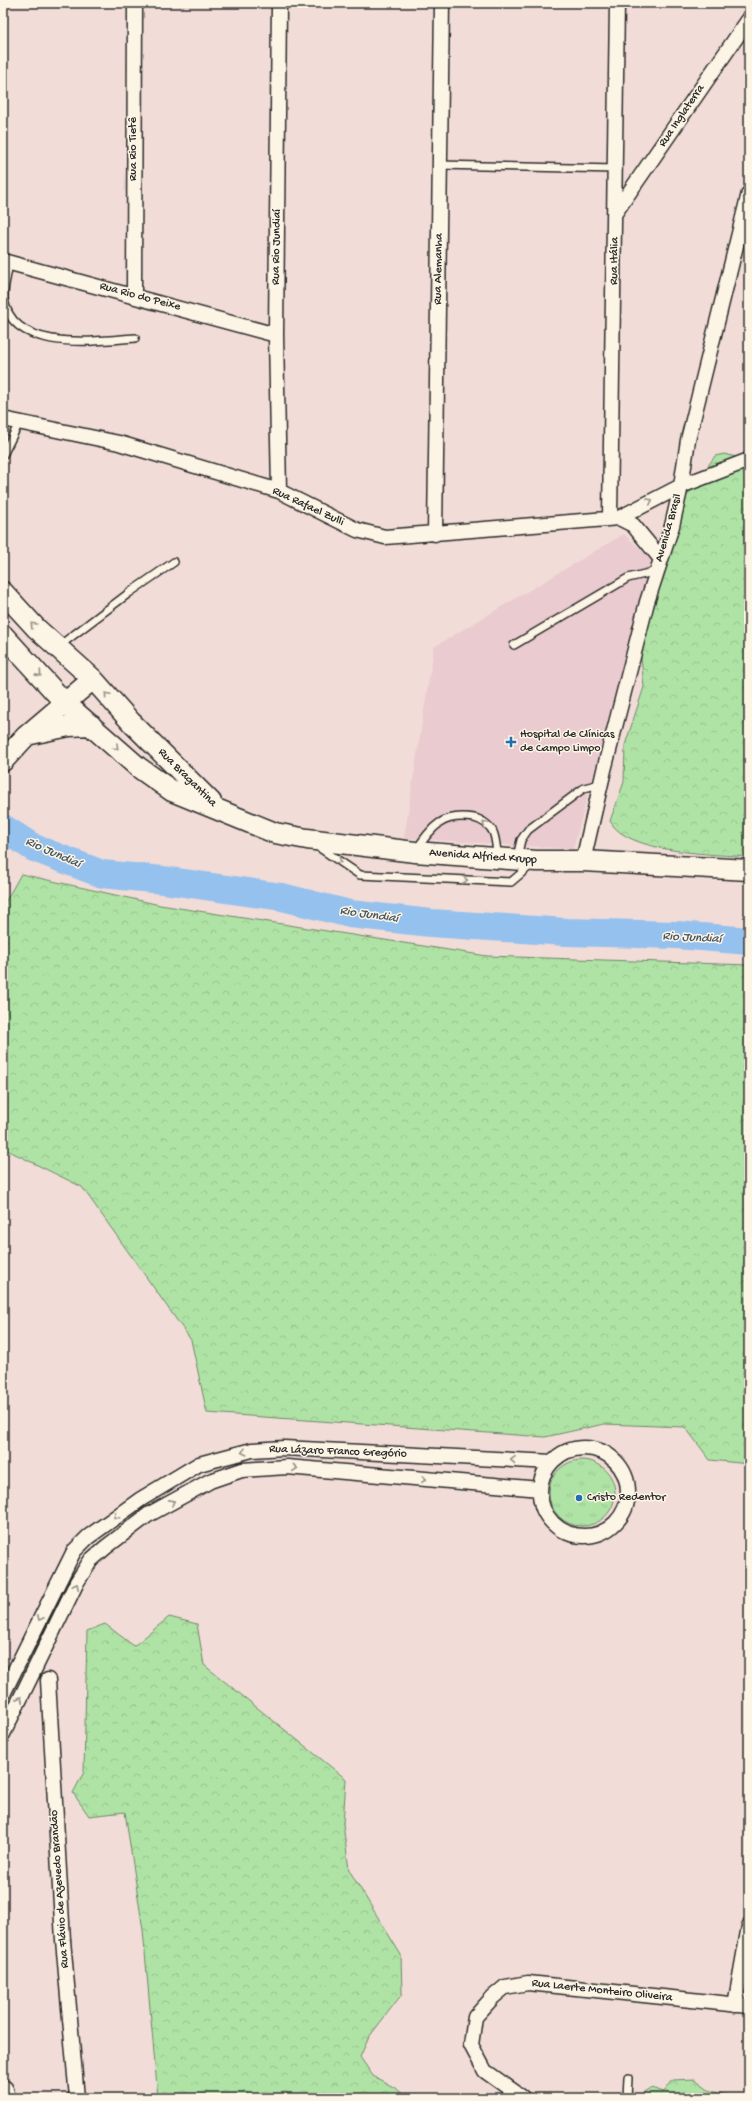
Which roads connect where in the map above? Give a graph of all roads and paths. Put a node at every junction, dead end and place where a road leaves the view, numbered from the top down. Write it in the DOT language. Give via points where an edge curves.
graph roads {
  1 [pos="135,3"];
  2 [pos="279,3"];
  3 [pos="442,3"];
  4 [pos="617,3"];
  5 [pos="749,19"];
  6 [pos="440,165"];
  7 [pos="616,169"];
  8 [pos="749,193"];
  9 [pos="615,213"];
  10 [pos="6,262"];
  11 [pos="134,295"];
  12 [pos="276,335"];
  13 [pos="135,338"];
  14 [pos="3,419"];
  15 [pos="19,423"];
  16 [pos="3,455"];
  17 [pos="749,460"];
  18 [pos="681,486"];
  19 [pos="279,491"];
  20 [pos="615,518"];
  21 [pos="436,534"];
  22 [pos="174,562"];
  23 [pos="659,565"];
  24 [pos="3,592"];
  25 [pos="3,635"];
  26 [pos="514,645"];
  27 [pos="57,647"];
  28 [pos="93,679"];
  29 [pos="65,703"];
  30 [pos="91,725"];
  31 [pos="26,736"];
  32 [pos="3,761"];
  33 [pos="600,784"];
  34 [pos="222,812"];
  35 [pos="307,839"];
  36 [pos="415,852"];
  37 [pos="517,860"];
  38 [pos="583,861"];
  39 [pos="749,870"];
  40 [pos="552,1462"];
  41 [pos="540,1489"];
  42 [pos="141,1499"];
  43 [pos="148,1515"];
  44 [pos="48,1680"];
  45 [pos="3,1694"];
  46 [pos="3,1734"];
  47 [pos="749,1926"];
  48 [pos="742,2005"];
  49 [pos="628,2078"];
  50 [pos="3,2090"];
  51 [pos="5,2098"];
  52 [pos="77,2098"];
  53 [pos="522,2098"];
  54 [pos="627,2098"];
  1 -- 11 [label="street, Rua Rio Tietê"];
  2 -- 12 [label="street, Rua Rio Jundiaí"];
  3 -- 6 [label="street, Rua Alemanha"];
  4 -- 7 [label="street, Rua Itália"];
  5 -- 9 [label="street, Rua Inglaterra"];
  6 -- 7 [label="lane"];
  6 -- 21 [label="street, Rua Alemanha"];
  7 -- 9 [label="street, Rua Itália"];
  8 -- 18 [label="street, Avenida Brasil" via="688,440"];
  9 -- 20 [label="street, Rua Itália"];
  10 -- 11 [label="street, Rua Rio do Peixe"];
  10 -- 13 [label="lane" via="4,298 8,314 19,326 44,338"];
  11 -- 12 [label="street, Rua Rio do Peixe"];
  12 -- 19 [label="street, Rua Rio Jundiaí"];
  14 -- 15 [label="street, Rua Rafael Zulli"];
  15 -- 16 [label="lane"];
  15 -- 19 [label="street, Rua Rafael Zulli" via="120,443"];
  17 -- 18 [label="street"];
  20 -- 18 [label="street, one-way"];
  18 -- 23 [label="street, Avenida Brasil" via="672,526"];
  19 -- 21 [label="street, Rua Rafael Zulli" via="357,530 385,537"];
  20 -- 21 [label="street, Rua Rafael Zulli"];
  20 -- 23 [label="street" via="633,525"];
  22 -- 27 [label="lane"];
  23 -- 26 [label="lane" via="628,578"];
  23 -- 33 [label="street, Avenida Brasil"];
  27 -- 24 [label="main road, Rua Bragantina, one-way"];
  25 -- 29 [label="main road, Rua Bragantina, one-way"];
  27 -- 28 [label="main road, Rua Bragantina"];
  28 -- 29 [label="main road"];
  34 -- 28 [label="main road, Rua Bragantina, one-way" via="192,785"];
  29 -- 30 [label="main road, Rua Bragantina"];
  29 -- 31 [label="main road"];
  30 -- 31 [label="main road" via="56,728"];
  30 -- 34 [label="main road, Rua Bragantina, one-way" via="138,767 172,791"];
  31 -- 32 [label="main road"];
  33 -- 37 [label="lane" via="584,788 528,830 521,840"];
  33 -- 38 [label="street, Avenida Brasil"];
  34 -- 35 [label="main road, Avenida Alfried Krupp" via="275,833"];
  35 -- 36 [label="main road, Avenida Alfried Krupp"];
  35 -- 37 [label="lane, one-way" via="360,874 511,882"];
  36 -- 37 [label="main road, Avenida Alfried Krupp"];
  37 -- 36 [label="lane, one-way" via="480,819 461,816 444,819 431,829"];
  37 -- 38 [label="main road, Avenida Alfried Krupp"];
  38 -- 39 [label="main road, Avenida Alfried Krupp"];
  40 -- 41 [label="street" via="544,1474"];
  40 -- 41 [label="street" via="563,1453 590,1448 614,1459 623,1470 628,1483 629,1497 625,1510 618,1522 594,1536 567,1533 551,1520 541,1503"];
  40 -- 42 [label="street, Rua Lázaro Franco Gregório, one-way" via="284,1448 252,1450 199,1464"];
  43 -- 41 [label="street, Rua Lázaro Franco Gregório, one-way" via="210,1481 242,1470 288,1467"];
  42 -- 43 [label="street"];
  42 -- 45 [label="street, Rua Lázaro Franco Gregório, one-way" via="88,1537 74,1551"];
  46 -- 43 [label="street, Rua Lázaro Franco Gregório, one-way" via="77,1582 91,1560"];
  44 -- 52 [label="street, Rua Flávio de Azevedo Brandão" via="63,1940"];
  47 -- 48 [label="street"];
  48 -- 53 [label="street, Rua Laerte Monteiro Oliveira" via="528,1983 505,1987 475,2017 471,2045 485,2071"];
  49 -- 54 [label="lane"];
  50 -- 51 [label="main road"];
}
